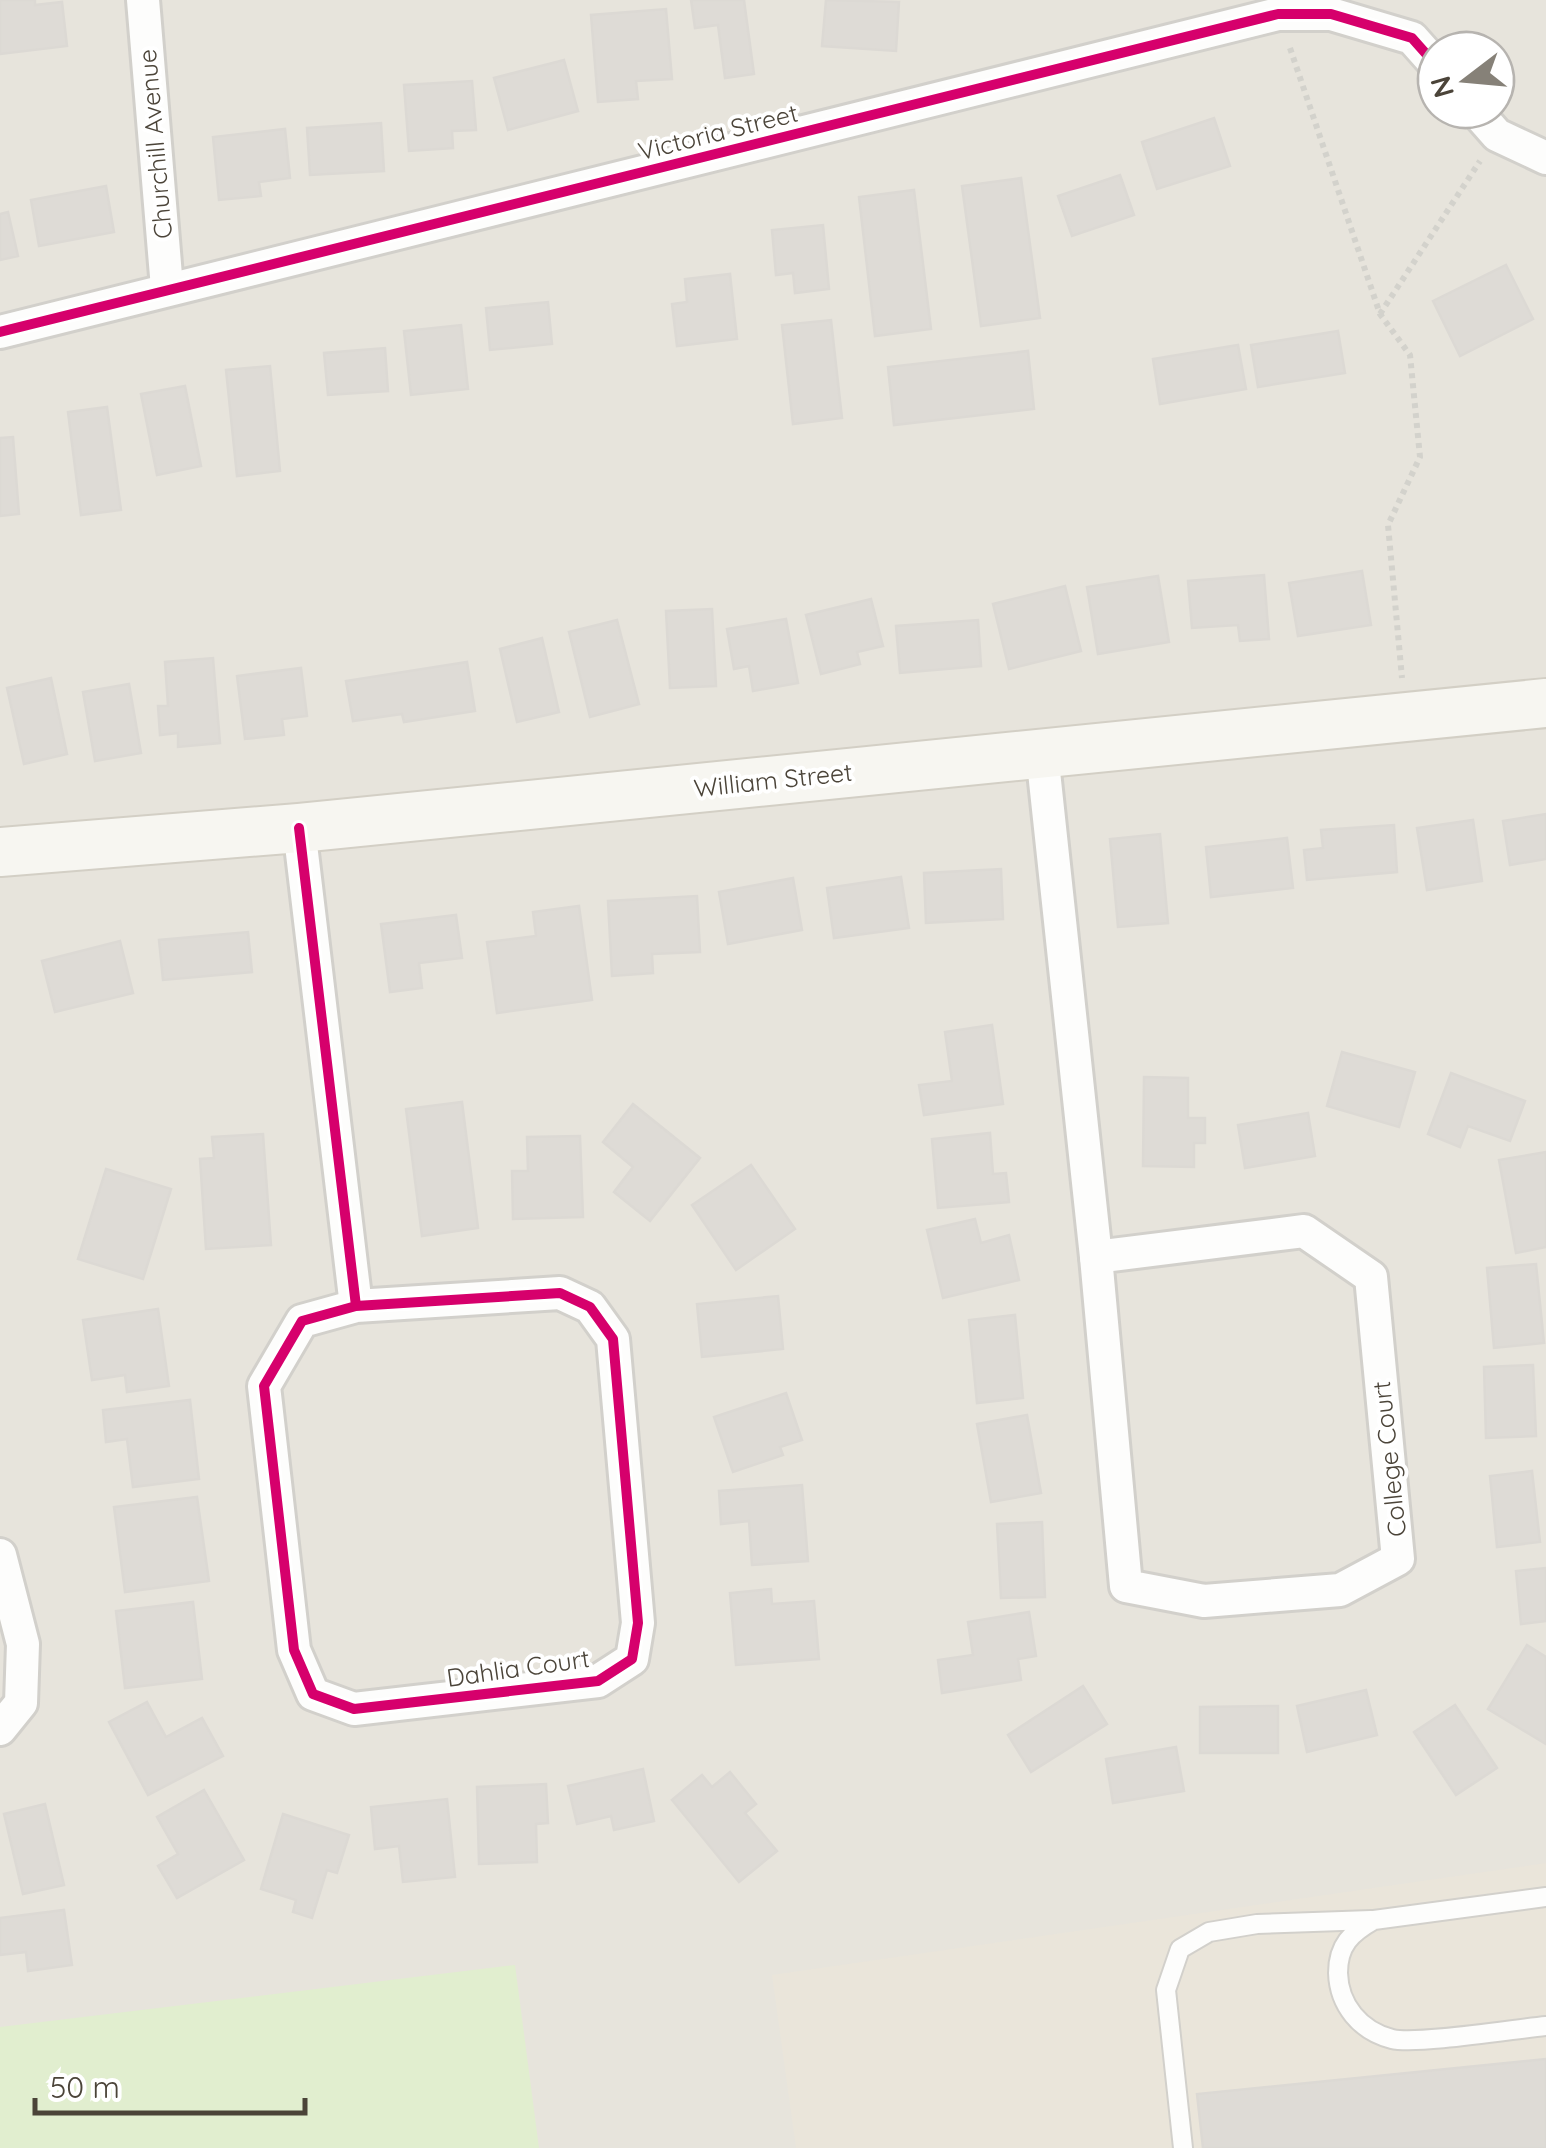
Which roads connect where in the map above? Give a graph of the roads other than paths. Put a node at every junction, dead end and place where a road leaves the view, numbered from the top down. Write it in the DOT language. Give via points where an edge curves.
graph roads {
  1 [pos="143,0"];
  2 [pos="1416,42"];
  3 [pos="1493,130"];
  4 [pos="1546,158"];
  5 [pos="167,288"];
  6 [pos="0,332"];
  7 [pos="1546,703"];
  8 [pos="1042,753"];
  9 [pos="299,828"];
  10 [pos="0,852"];
  11 [pos="1096,1257"];
  12 [pos="356,1306"];
  13 [pos="0,1555"];
  14 [pos="0,1730"];
  15 [pos="1546,1897"];
  16 [pos="1374,1920"];
  17 [pos="1546,2026"];
  18 [pos="1183,2148"];
  1 -- 5 [label="street, Churchill Avenue"];
  2 -- 5 [label="street, Victoria Street" via="1331,14 1278,14"];
  3 -- 4 [label="street"];
  5 -- 6 [label="street, Victoria Street"];
  7 -- 8 [label="main road, William Street"];
  8 -- 9 [label="main road, William Street"];
  8 -- 11 [label="street, College Court"];
  9 -- 10 [label="main road, William Street"];
  9 -- 12 [label="street"];
  11 -- 11 [label="street, College Court" via="1304,1231 1371,1278 1398,1558 1340,1590 1204,1602 1126,1586"];
  12 -- 12 [label="street, Dahlia Court" via="560,1294 590,1306 613,1339 638,1623 632,1658 598,1680 372,1706 354,1708 312,1694 294,1650 264,1386 302,1321"];
  13 -- 14 [label="street" via="23,1644 21,1703"];
  15 -- 16 [label="lane"];
  16 -- 17 [label="lane" via="1341,1948 1338,1964 1340,1996 1359,2022 1394,2040"];
  16 -- 18 [label="lane" via="1256,1924 1209,1932 1180,1949 1166,1990"];
}
